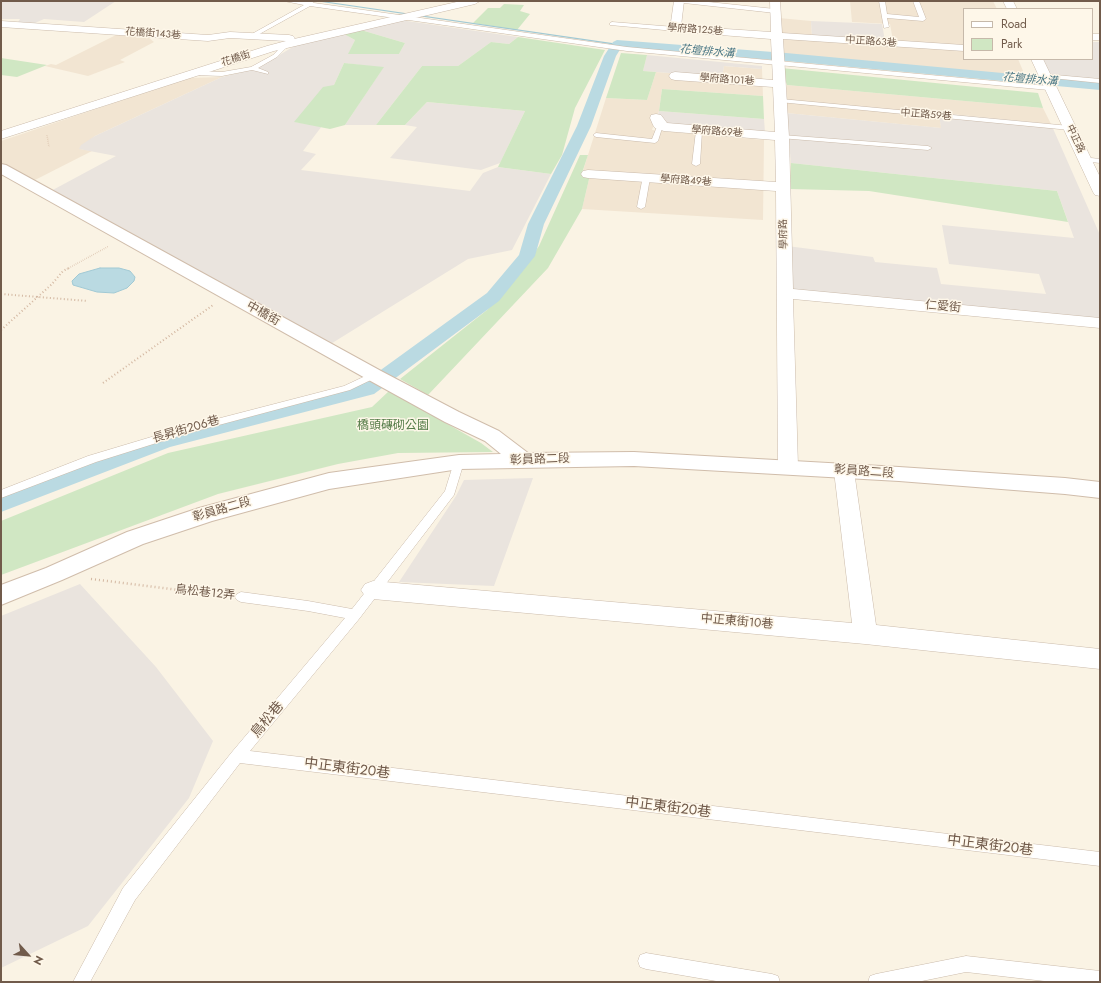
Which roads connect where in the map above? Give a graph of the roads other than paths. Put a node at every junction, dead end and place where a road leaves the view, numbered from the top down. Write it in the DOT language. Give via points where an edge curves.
graph roads {
  1 [pos="287,1"];
  2 [pos="475,1"];
  3 [pos="679,1"];
  4 [pos="684,1"];
  5 [pos="882,1"];
  6 [pos="916,1"];
  7 [pos="312,2"];
  8 [pos="775,6"];
  9 [pos="407,13"];
  10 [pos="885,16"];
  11 [pos="1,24"];
  12 [pos="612,24"];
  13 [pos="886,27"];
  14 [pos="675,29"];
  15 [pos="252,36"];
  16 [pos="778,36"];
  17 [pos="305,39"];
  18 [pos="288,44"];
  19 [pos="963,48"];
  20 [pos="778,59"];
  21 [pos="1037,60"];
  22 [pos="253,68"];
  23 [pos="194,73"];
  24 [pos="266,74"];
  25 [pos="675,76"];
  26 [pos="1100,81"];
  27 [pos="1047,82"];
  28 [pos="779,84"];
  29 [pos="781,101"];
  30 [pos="658,121"];
  31 [pos="1070,128"];
  32 [pos="699,130"];
  33 [pos="1,135"];
  34 [pos="596,135"];
  35 [pos="782,137"];
  36 [pos="928,148"];
  37 [pos="1085,160"];
  38 [pos="1100,160"];
  39 [pos="696,164"];
  40 [pos="1,168"];
  41 [pos="588,174"];
  42 [pos="646,178"];
  43 [pos="783,187"];
  44 [pos="1100,192"];
  45 [pos="641,207"];
  46 [pos="786,293"];
  47 [pos="1100,323"];
  48 [pos="374,375"];
  49 [pos="524,461"];
  50 [pos="459,462"];
  51 [pos="788,467"];
  52 [pos="844,471"];
  53 [pos="1100,490"];
  54 [pos="1,494"];
  55 [pos="373,590"];
  56 [pos="1,595"];
  57 [pos="241,597"];
  58 [pos="355,615"];
  59 [pos="866,634"];
  60 [pos="1100,659"];
  61 [pos="237,756"];
  62 [pos="1100,859"];
  63 [pos="646,962"];
  64 [pos="1100,980"];
  65 [pos="81,982"];
  66 [pos="772,982"];
  67 [pos="876,982"];
  1 -- 7 [label="lane"];
  2 -- 9 [label="street, 花橋街" via="425,12"];
  3 -- 14 [label="street"];
  4 -- 8 [label="lane"];
  5 -- 10 [label="lane"];
  6 -- 10 [label="lane" via="923,18"];
  7 -- 9 [label="lane"];
  7 -- 15 [label="lane"];
  8 -- 16 [label="street, 學府路"];
  9 -- 17 [label="street, 花橋街"];
  9 -- 20 [label="lane" via="627,49"];
  10 -- 13 [label="lane"];
  11 -- 15 [label="street, 花橋街143巷" via="208,38"];
  12 -- 14 [label="lane, 學府路125巷"];
  14 -- 16 [label="street, 學府路125巷"];
  15 -- 17 [label="street, 花橋街143巷"];
  16 -- 19 [label="street, 中正路63巷"];
  16 -- 20 [label="street, 學府路"];
  17 -- 18 [label="street, 花橋街"];
  18 -- 22 [label="lane" via="275,56"];
  18 -- 23 [label="street, 花橋街"];
  20 -- 27 [label="lane"];
  20 -- 28 [label="street, 學府路"];
  21 -- 27 [label="street, 中正路"];
  22 -- 23 [label="lane" via="222,74"];
  22 -- 24 [label="lane"];
  23 -- 33 [label="street, 花橋街"];
  25 -- 28 [label="street, 學府路101巷"];
  26 -- 27 [label="lane"];
  27 -- 31 [label="street, 中正路"];
  28 -- 29 [label="street, 學府路"];
  29 -- 31 [label="lane, 中正路59巷"];
  29 -- 35 [label="street, 學府路"];
  30 -- 32 [label="street, 學府路69巷" via="664,127"];
  30 -- 34 [label="lane" via="655,141"];
  31 -- 37 [label="street, 中正路"];
  32 -- 35 [label="street, 學府路69巷"];
  32 -- 39 [label="lane"];
  35 -- 36 [label="lane"];
  35 -- 43 [label="street, 學府路"];
  37 -- 38 [label="lane"];
  37 -- 44 [label="street, 中正路"];
  40 -- 48 [label="main road, 中橋街"];
  41 -- 42 [label="street, 學府路49巷"];
  42 -- 43 [label="street, 學府路49巷"];
  42 -- 45 [label="lane"];
  43 -- 46 [label="street, 學府路"];
  46 -- 47 [label="street, 仁愛街"];
  46 -- 51 [label="street, 學府路"];
  48 -- 49 [label="main road, 中橋街" via="492,436"];
  48 -- 54 [label="lane, 長昇街206巷" via="347,388 182,431 92,459"];
  49 -- 50 [label="main road, 彰員路二段"];
  49 -- 51 [label="main road, 彰員路二段" via="634,459"];
  50 -- 55 [label="lane, 鳥松巷" via="450,492"];
  50 -- 56 [label="main road, 彰員路二段" via="329,481 222,510 135,538"];
  51 -- 52 [label="main road, 彰員路二段"];
  52 -- 53 [label="main road, 彰員路二段"];
  52 -- 59 [label="street"];
  55 -- 58 [label="lane, 鳥松巷"];
  55 -- 59 [label="street, 中正東街10巷"];
  57 -- 58 [label="lane, 鳥松巷12弄"];
  58 -- 61 [label="lane, 鳥松巷"];
  59 -- 60 [label="street, 中正東街10巷"];
  61 -- 62 [label="lane, 中正東街20巷"];
  61 -- 65 [label="lane, 鳥松巷" via="129,894"];
  63 -- 66 [label="lane"];
  64 -- 67 [label="lane" via="966,964"];
}
